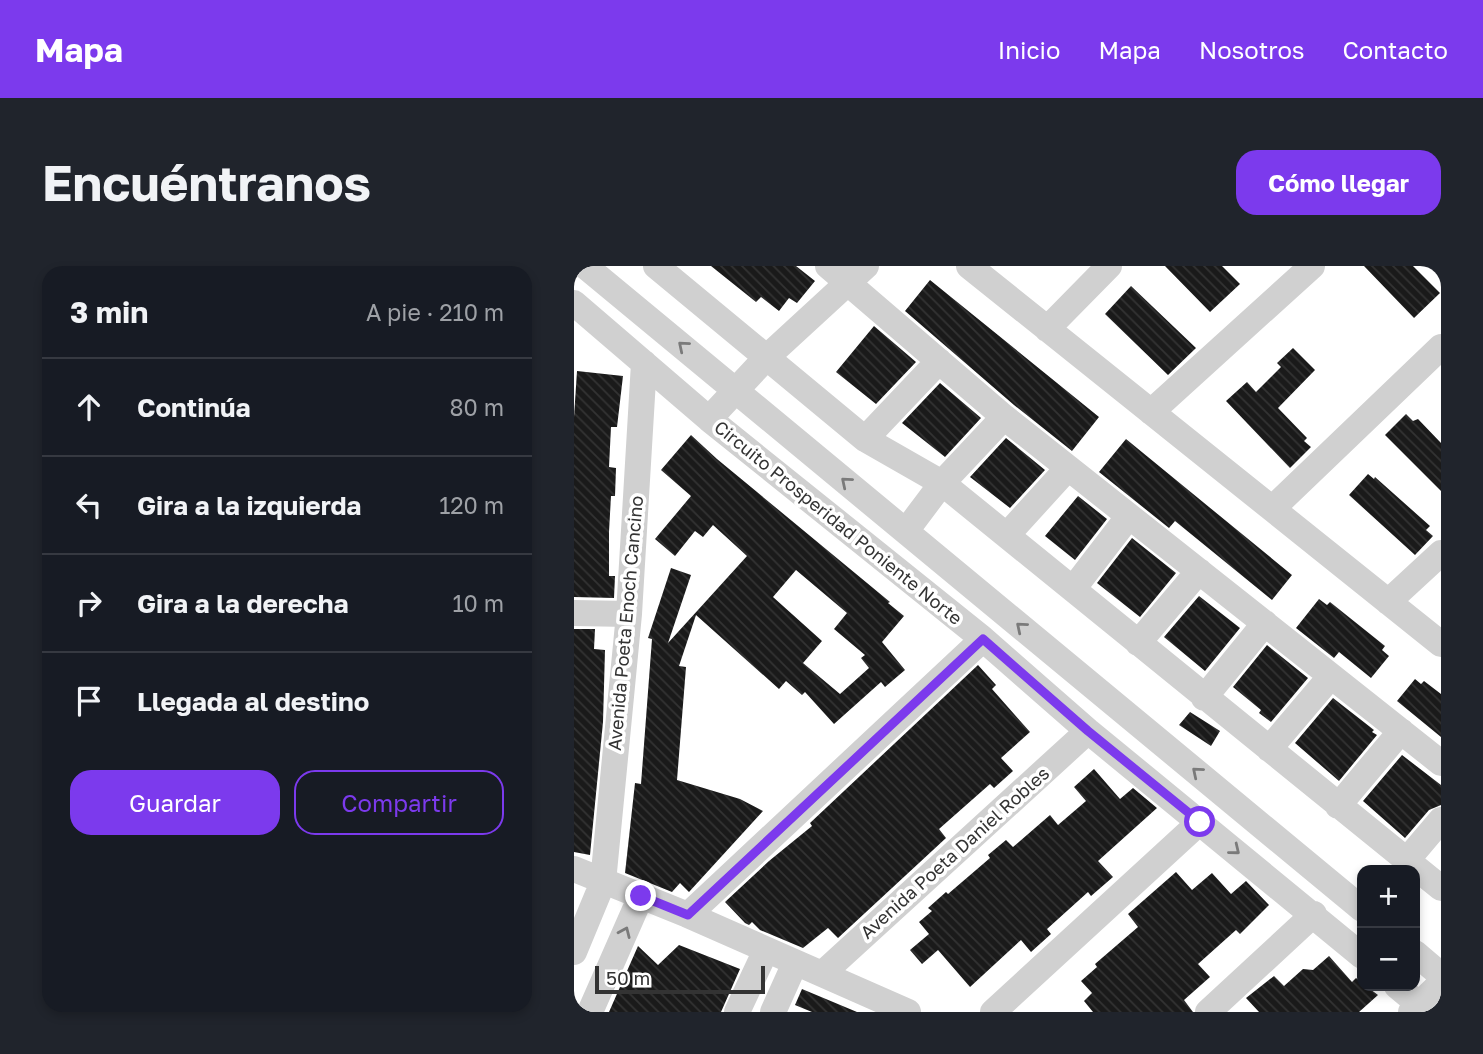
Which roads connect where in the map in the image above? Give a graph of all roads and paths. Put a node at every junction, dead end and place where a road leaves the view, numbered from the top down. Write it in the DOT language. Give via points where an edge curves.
graph roads {
  1 [pos="585,266"];
  2 [pos="656,266"];
  3 [pos="969,266"];
  4 [pos="1109,266"];
  5 [pos="1312,266"];
  6 [pos="847,271"];
  7 [pos="684,275"];
  8 [pos="574,303"];
  9 [pos="1047,329"];
  10 [pos="1441,347"];
  11 [pos="766,358"];
  12 [pos="939,361"];
  13 [pos="644,363"];
  14 [pos="735,390"];
  15 [pos="1151,412"];
  16 [pos="1004,417"];
  17 [pos="709,419"];
  18 [pos="865,439"];
  19 [pos="1068,468"];
  20 [pos="942,483"];
  21 [pos="1273,508"];
  22 [pos="1129,516"];
  23 [pos="906,531"];
  24 [pos="1007,536"];
  25 [pos="1441,553"];
  26 [pos="1199,571"];
  27 [pos="1073,589"];
  28 [pos="1388,602"];
  29 [pos="574,612"];
  30 [pos="629,614"];
  31 [pos="1265,623"];
  32 [pos="983,639"];
  33 [pos="1138,643"];
  34 [pos="1441,644"];
  35 [pos="1331,676"];
  36 [pos="1204,698"];
  37 [pos="1088,731"];
  38 [pos="1401,731"];
  39 [pos="1269,749"];
  40 [pos="1441,763"];
  41 [pos="1338,806"];
  42 [pos="1441,820"];
  43 [pos="1200,822"];
  44 [pos="1407,860"];
  45 [pos="574,869"];
  46 [pos="603,882"];
  47 [pos="1441,888"];
  48 [pos="641,896"];
  49 [pos="1357,905"];
  50 [pos="1314,914"];
  51 [pos="688,915"];
  52 [pos="766,950"];
  53 [pos="574,952"];
  54 [pos="1357,952"];
  55 [pos="1420,957"];
  56 [pos="795,963"];
  57 [pos="822,974"];
  58 [pos="1441,975"];
  59 [pos="1441,983"];
  60 [pos="1402,991"];
  61 [pos="1419,1010"];
  62 [pos="590,1012"];
  63 [pos="737,1012"];
  64 [pos="773,1012"];
  65 [pos="908,1012"];
  66 [pos="993,1012"];
  67 [pos="1208,1012"];
  14 -- 1 [label="street, Circuito Prosperidad Poniente Norte, one-way"];
  2 -- 7 [label="street"];
  3 -- 9 [label="street"];
  4 -- 9 [label="street"];
  5 -- 15 [label="street"];
  6 -- 11 [label="street"];
  6 -- 12 [label="street"];
  7 -- 11 [label="street"];
  8 -- 13 [label="street, Circuito Prosperidad Poniente Norte"];
  9 -- 15 [label="street"];
  10 -- 21 [label="street"];
  11 -- 14 [label="street"];
  11 -- 18 [label="street"];
  12 -- 16 [label="street"];
  12 -- 18 [label="street"];
  13 -- 17 [label="street, Circuito Prosperidad Poniente Norte"];
  13 -- 30 [label="street, Avenida Poeta Enoch Cancino"];
  14 -- 17 [label="street"];
  23 -- 14 [label="street, Circuito Prosperidad Poniente Norte, one-way"];
  15 -- 21 [label="street"];
  16 -- 19 [label="street"];
  16 -- 20 [label="street"];
  17 -- 32 [label="street, Circuito Prosperidad Poniente Norte"];
  18 -- 20 [label="street"];
  19 -- 22 [label="street"];
  19 -- 24 [label="street"];
  20 -- 23 [label="street"];
  20 -- 24 [label="street"];
  21 -- 28 [label="street"];
  22 -- 26 [label="street"];
  22 -- 27 [label="street"];
  49 -- 23 [label="street, Circuito Prosperidad Poniente Norte, one-way"];
  24 -- 27 [label="street"];
  25 -- 28 [label="street"];
  26 -- 31 [label="street"];
  26 -- 33 [label="street"];
  27 -- 33 [label="street"];
  28 -- 34 [label="street"];
  29 -- 30 [label="street"];
  30 -- 46 [label="street, Avenida Poeta Enoch Cancino"];
  31 -- 35 [label="street"];
  31 -- 36 [label="street"];
  32 -- 37 [label="street, Circuito Prosperidad Poniente Norte"];
  32 -- 51 [label="street"];
  33 -- 36 [label="street"];
  35 -- 38 [label="street"];
  35 -- 39 [label="street"];
  36 -- 39 [label="street"];
  37 -- 43 [label="street, Circuito Prosperidad Poniente Norte"];
  37 -- 57 [label="street, Avenida Poeta Daniel Robles"];
  38 -- 40 [label="street"];
  38 -- 41 [label="street"];
  39 -- 41 [label="street"];
  41 -- 44 [label="street"];
  42 -- 44 [label="street"];
  43 -- 50 [label="street, Circuito Prosperidad Poniente Norte, one-way"];
  43 -- 66 [label="street"];
  44 -- 47 [label="street"];
  45 -- 46 [label="street"];
  46 -- 48 [label="street"];
  46 -- 53 [label="street, Avenida Poeta Enoch Cancino"];
  48 -- 51 [label="street"];
  62 -- 48 [label="street, one-way"];
  50 -- 54 [label="street, Circuito Prosperidad Poniente Norte"];
  50 -- 67 [label="street"];
  51 -- 52 [label="street"];
  52 -- 56 [label="street"];
  52 -- 63 [label="street"];
  55 -- 58 [label="street"];
  56 -- 57 [label="street"];
  56 -- 64 [label="street"];
  57 -- 65 [label="street"];
  59 -- 61 [label="street"];
  60 -- 61 [label="street"];
}
